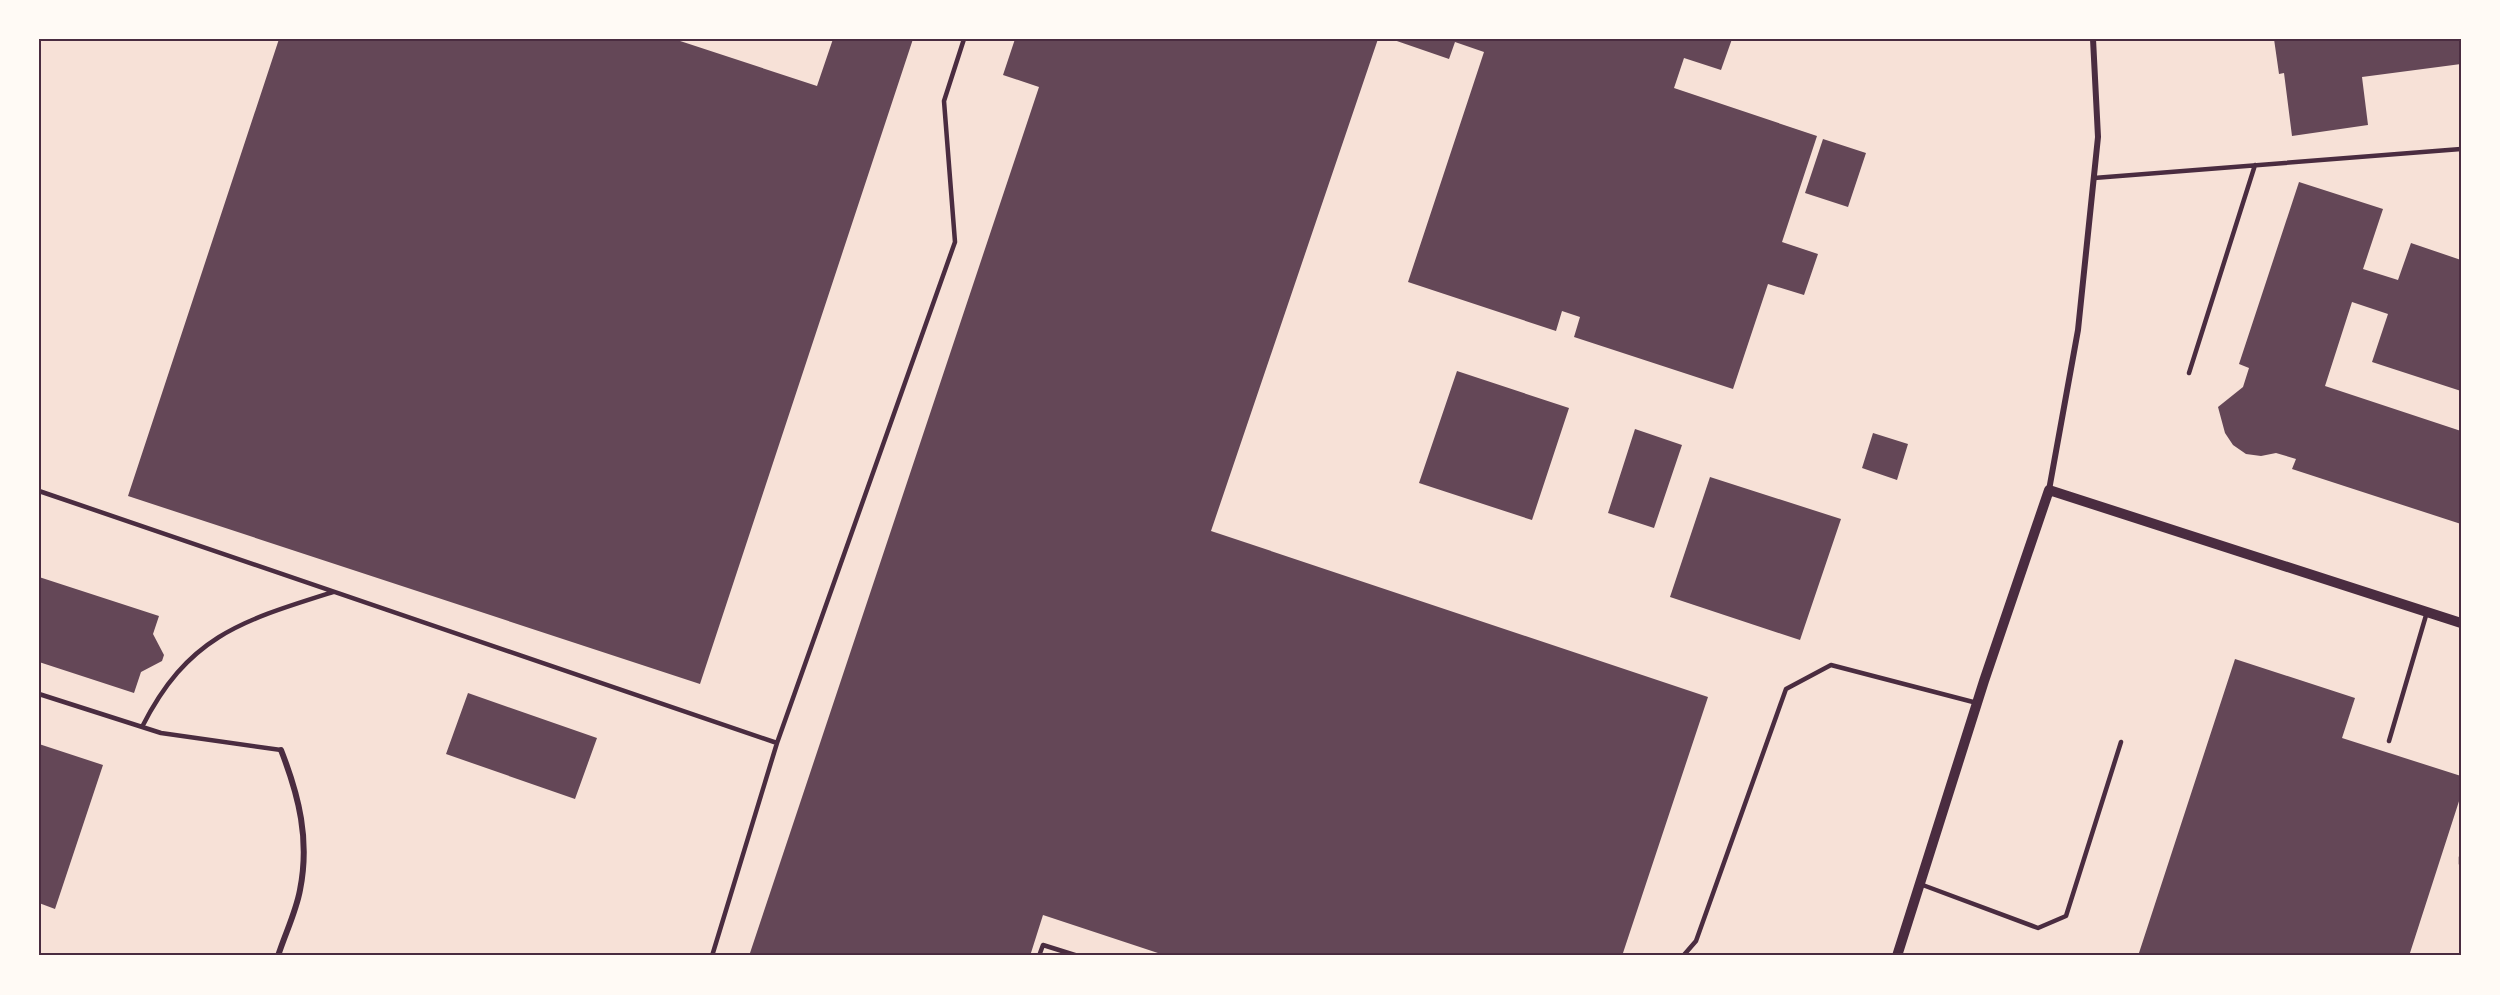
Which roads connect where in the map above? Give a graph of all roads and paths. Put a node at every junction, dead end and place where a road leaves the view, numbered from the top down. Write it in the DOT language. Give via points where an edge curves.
graph roads {
  1 [pos="964,39"];
  2 [pos="2093,39"];
  3 [pos="2461,149"];
  4 [pos="2255,165"];
  5 [pos="2094,178"];
  6 [pos="2189,373"];
  7 [pos="2049,490"];
  8 [pos="39,491"];
  9 [pos="334,592"];
  10 [pos="2427,612"];
  11 [pos="2461,623"];
  12 [pos="39,694"];
  13 [pos="1977,703"];
  14 [pos="142,727"];
  15 [pos="2389,741"];
  16 [pos="2121,742"];
  17 [pos="777,743"];
  18 [pos="281,750"];
  19 [pos="2461,857"];
  20 [pos="2461,864"];
  21 [pos="1920,884"];
  22 [pos="278,956"];
  23 [pos="712,956"];
  24 [pos="1039,956"];
  25 [pos="1078,956"];
  26 [pos="1683,956"];
  27 [pos="1897,956"];
  1 -- 17 [label="lane" via="944,101 955,242"];
  2 -- 5 [label="street" via="2098,137"];
  3 -- 4 [label="lane"];
  4 -- 5 [label="lane"];
  4 -- 6 [label="lane"];
  5 -- 7 [label="street" via="2078,330"];
  7 -- 10 [label="street"];
  7 -- 13 [label="street"];
  8 -- 9 [label="lane"];
  9 -- 14 [label="lane" via="256,616 214,640 184,663 159,694"];
  9 -- 17 [label="lane"];
  10 -- 11 [label="street"];
  10 -- 15 [label="lane"];
  12 -- 14 [label="lane"];
  13 -- 21 [label="street"];
  13 -- 26 [label="lane" via="1831,665 1786,688 1696,941"];
  14 -- 18 [label="lane"];
  16 -- 21 [label="lane" via="2066,916 2038,928"];
  17 -- 23 [label="lane"];
  18 -- 22 [label="street" via="304,826 300,890"];
  19 -- 20 [label="lane"];
  21 -- 27 [label="street"];
  24 -- 25 [label="lane" via="1043,945"];
}
